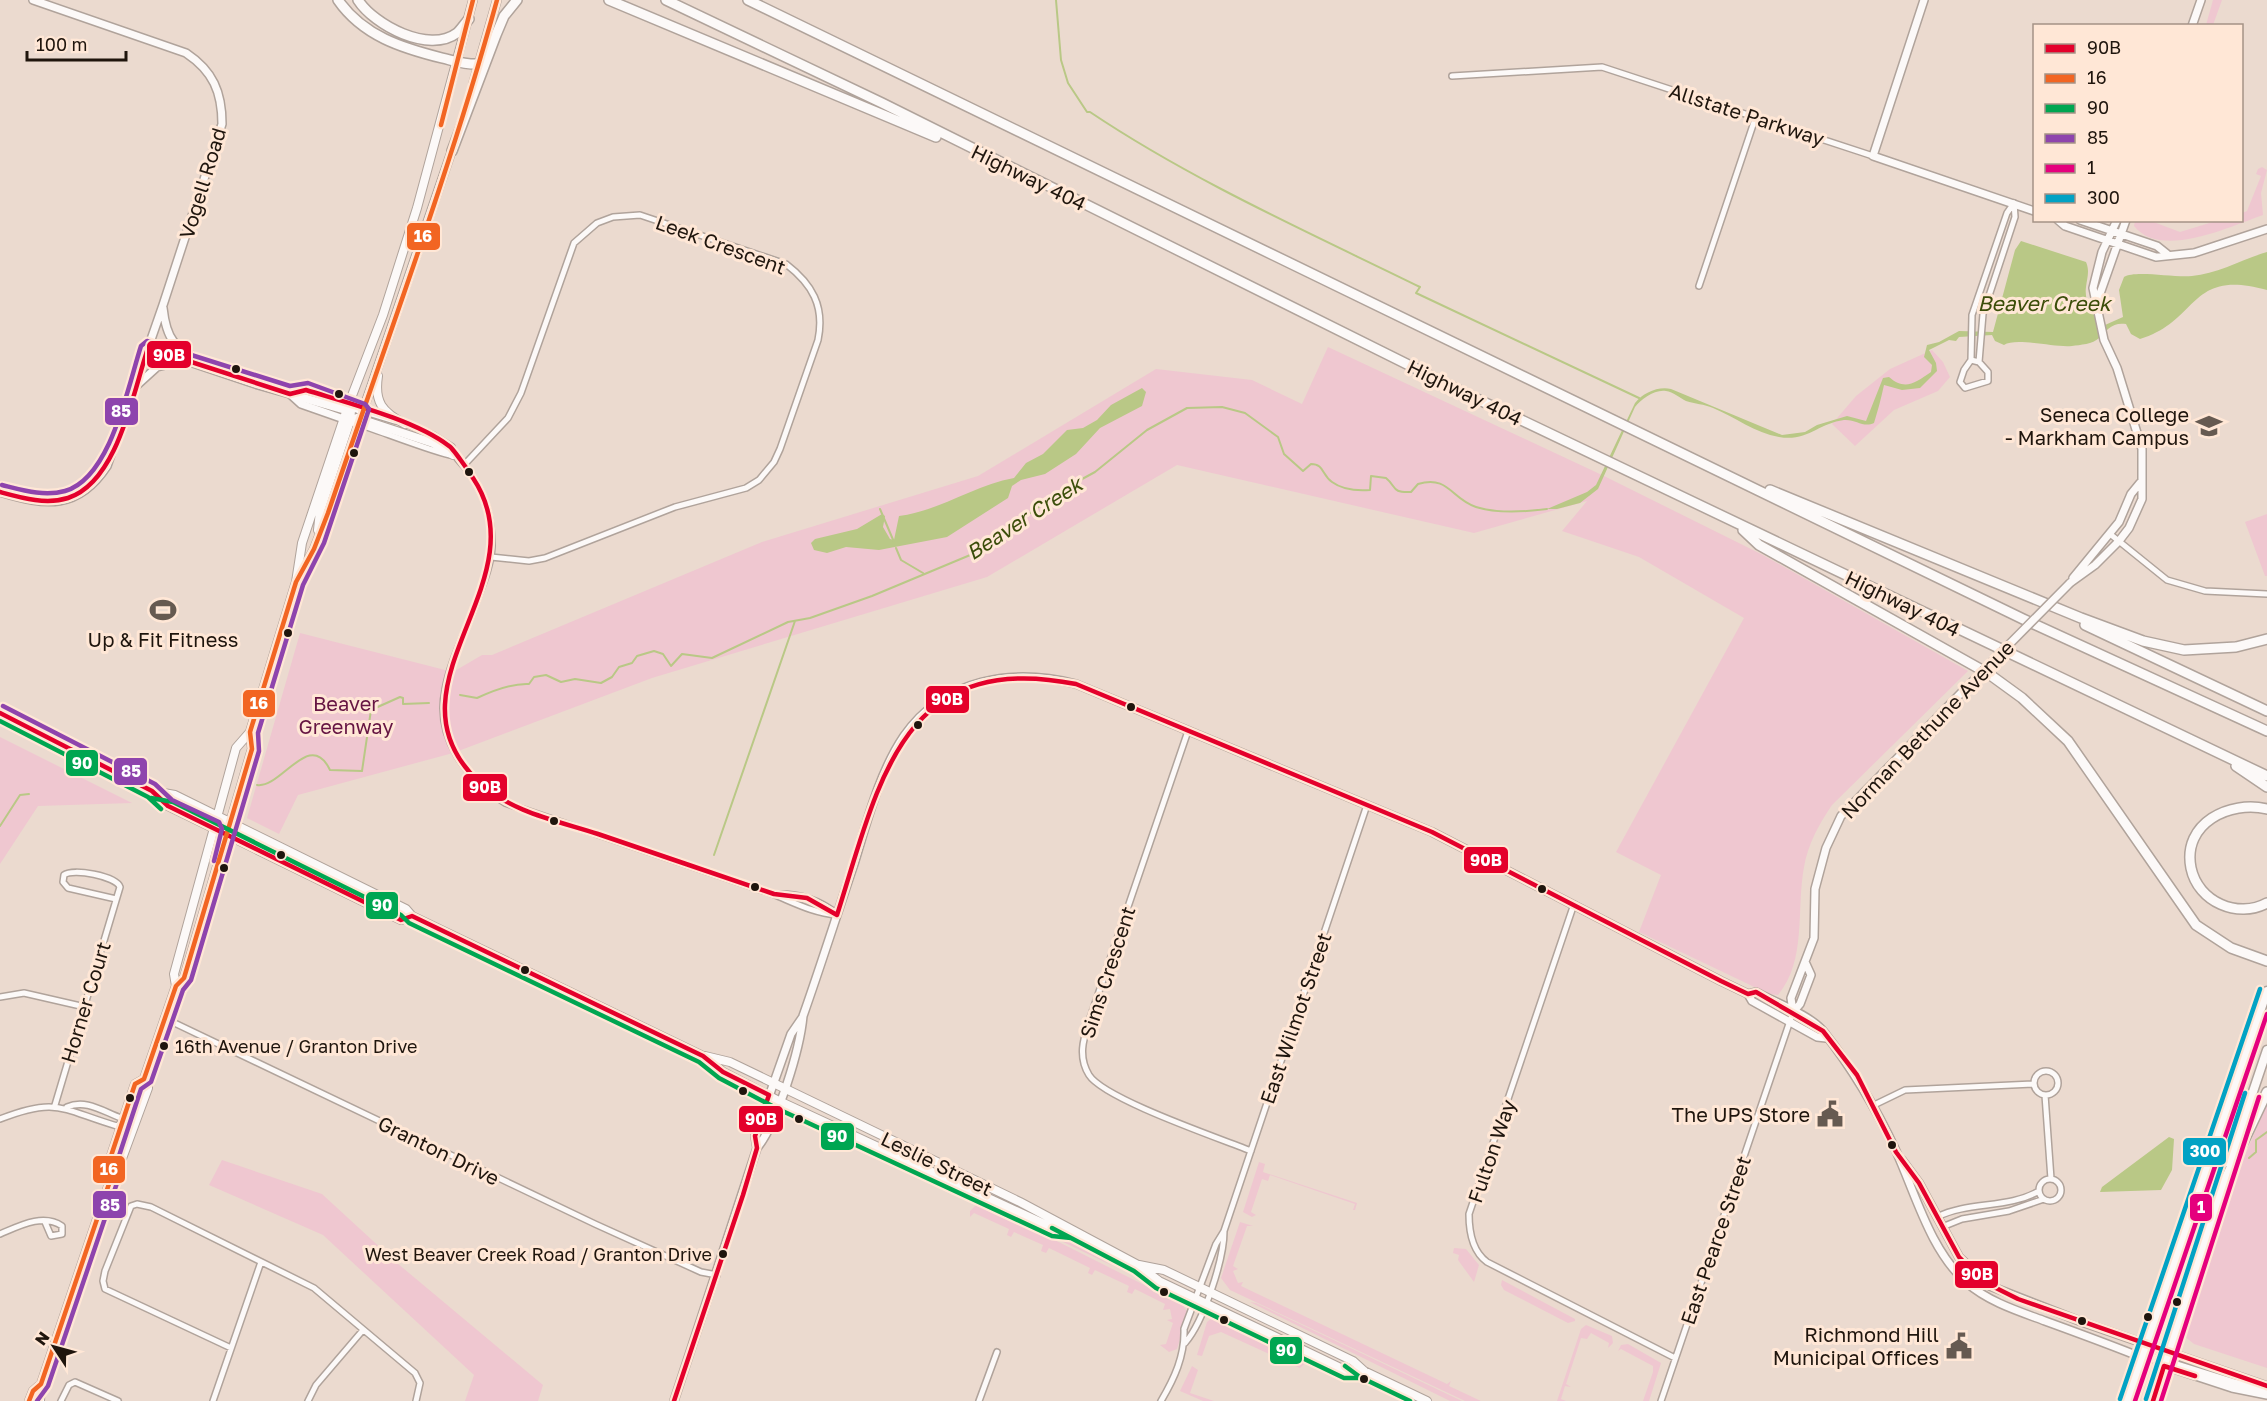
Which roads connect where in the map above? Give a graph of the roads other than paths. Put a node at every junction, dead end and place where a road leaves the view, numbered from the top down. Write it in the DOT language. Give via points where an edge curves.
graph roads {
  1 [pos="33,0"];
  2 [pos="338,0"];
  3 [pos="358,0"];
  4 [pos="473,0"];
  5 [pos="497,0"];
  6 [pos="517,0"];
  7 [pos="609,0"];
  8 [pos="666,0"];
  9 [pos="748,0"];
  10 [pos="1923,0"];
  11 [pos="2201,0"];
  12 [pos="469,19"];
  13 [pos="2193,24"];
  14 [pos="457,63"];
  15 [pos="479,64"];
  16 [pos="1452,76"];
  17 [pos="1756,117"];
  18 [pos="452,151"];
  19 [pos="1873,156"];
  20 [pos="987,157"];
  21 [pos="2014,203"];
  22 [pos="2033,211"];
  23 [pos="2060,222"];
  24 [pos="2086,222"];
  25 [pos="2116,222"];
  26 [pos="2125,222"];
  27 [pos="2267,229"];
  28 [pos="2112,231"];
  29 [pos="2121,234"];
  30 [pos="2108,241"];
  31 [pos="2117,244"];
  32 [pos="2166,254"];
  33 [pos="1699,286"];
  34 [pos="163,305"];
  35 [pos="2096,305"];
  36 [pos="148,348"];
  37 [pos="382,354"];
  38 [pos="183,360"];
  39 [pos="1971,360"];
  40 [pos="1979,362"];
  41 [pos="220,372"];
  42 [pos="134,388"];
  43 [pos="290,394"];
  44 [pos="352,415"];
  45 [pos="405,424"];
  46 [pos="453,455"];
  47 [pos="464,465"];
  48 [pos="1706,465"];
  49 [pos="2140,483"];
  50 [pos="0,492"];
  51 [pos="1737,524"];
  52 [pos="2110,534"];
  53 [pos="2119,541"];
  54 [pos="491,557"];
  55 [pos="296,582"];
  56 [pos="2070,582"];
  57 [pos="2012,590"];
  58 [pos="2267,594"];
  59 [pos="2267,639"];
  60 [pos="2267,711"];
  61 [pos="0,713"];
  62 [pos="2267,731"];
  63 [pos="250,732"];
  64 [pos="1188,732"];
  65 [pos="2211,750"];
  66 [pos="2267,776"];
  67 [pos="2267,787"];
  68 [pos="152,791"];
  69 [pos="1367,805"];
  70 [pos="2267,809"];
  71 [pos="219,817"];
  72 [pos="231,822"];
  73 [pos="215,828"];
  74 [pos="228,835"];
  75 [pos="774,894"];
  76 [pos="116,899"];
  77 [pos="2267,903"];
  78 [pos="1574,904"];
  79 [pos="837,915"];
  80 [pos="412,916"];
  81 [pos="2267,961"];
  82 [pos="1806,964"];
  83 [pos="176,986"];
  84 [pos="2267,991"];
  85 [pos="1748,994"];
  86 [pos="0,997"];
  87 [pos="1294,998"];
  88 [pos="1301,1000"];
  89 [pos="85,1006"];
  90 [pos="1793,1012"];
  91 [pos="803,1016"];
  92 [pos="164,1018"];
  93 [pos="1789,1021"];
  94 [pos="1826,1038"];
  95 [pos="2267,1050"];
  96 [pos="703,1056"];
  97 [pos="144,1079"];
  98 [pos="773,1083"];
  99 [pos="2033,1083"];
  100 [pos="783,1089"];
  101 [pos="2267,1092"];
  102 [pos="769,1095"];
  103 [pos="2045,1095"];
  104 [pos="779,1101"];
  105 [pos="55,1105"];
  106 [pos="1872,1106"];
  107 [pos="67,1107"];
  108 [pos="0,1119"];
  109 [pos="122,1122"];
  110 [pos="134,1128"];
  111 [pos="757,1148"];
  112 [pos="1251,1151"];
  113 [pos="1896,1152"];
  114 [pos="111,1178"];
  115 [pos="2051,1179"];
  116 [pos="2039,1191"];
  117 [pos="2220,1191"];
  118 [pos="2044,1199"];
  119 [pos="1937,1217"];
  120 [pos="45,1222"];
  121 [pos="1927,1222"];
  122 [pos="1942,1227"];
  123 [pos="1224,1230"];
  124 [pos="1072,1231"];
  125 [pos="1932,1232"];
  126 [pos="0,1234"];
  127 [pos="261,1262"];
  128 [pos="1138,1265"];
  129 [pos="717,1275"];
  130 [pos="1200,1287"];
  131 [pos="1209,1291"];
  132 [pos="1197,1299"];
  133 [pos="1205,1303"];
  134 [pos="363,1330"];
  135 [pos="1185,1343"];
  136 [pos="2146,1344"];
  137 [pos="231,1348"];
  138 [pos="997,1352"];
  139 [pos="2141,1357"];
  140 [pos="1675,1358"];
  141 [pos="2166,1360"];
  142 [pos="1364,1371"];
  143 [pos="41,1384"];
  144 [pos="2267,1388"];
  145 [pos="2267,1395"];
  146 [pos="29,1401"];
  147 [pos="40,1401"];
  148 [pos="61,1401"];
  149 [pos="118,1401"];
  150 [pos="213,1401"];
  151 [pos="308,1401"];
  152 [pos="416,1401"];
  153 [pos="674,1401"];
  154 [pos="979,1401"];
  155 [pos="1161,1401"];
  156 [pos="1427,1401"];
  157 [pos="1661,1401"];
  158 [pos="2127,1401"];
  159 [pos="2153,1401"];
  1 -- 34 [label="street, Vogell Road" via="186,53 204,66 218,87 222,104 218,142"];
  2 -- 14 [label="highway" via="350,15 385,41"];
  3 -- 12 [label="highway" via="384,23 428,40 457,33"];
  4 -- 12 [label="main road"];
  5 -- 15 [label="main road"];
  6 -- 18 [label="highway" via="500,25"];
  7 -- 20 [label="highway"];
  8 -- 20 [label="highway, Highway 404"];
  9 -- 48 [label="highway, Highway 404"];
  10 -- 19 [label="street"];
  11 -- 13 [label="street"];
  12 -- 14 [label="main road"];
  14 -- 15 [label="highway"];
  14 -- 44 [label="main road" via="417,208"];
  15 -- 18 [label="main road"];
  16 -- 17 [label="street, Allstate Parkway" via="1602,67"];
  17 -- 19 [label="street, Allstate Parkway"];
  17 -- 33 [label="street"];
  18 -- 37 [label="main road"];
  19 -- 21 [label="street, Allstate Parkway"];
  20 -- 51 [label="highway, Highway 404"];
  21 -- 22 [label="street, Allstate Parkway"];
  21 -- 39 [label="street" via="2007,213 1972,315"];
  21 -- 40 [label="street" via="2015,217 1983,314"];
  23 -- 30 [label="street"];
  24 -- 28 [label="street"];
  25 -- 28 [label="street, Norman Bethune Avenue"];
  26 -- 29 [label="street"];
  27 -- 32 [label="street" via="2194,253"];
  28 -- 29 [label="street"];
  28 -- 30 [label="street, Norman Bethune Avenue"];
  29 -- 31 [label="street"];
  29 -- 32 [label="street" via="2157,246"];
  30 -- 31 [label="street"];
  30 -- 35 [label="street, Norman Bethune Avenue" via="2092,288"];
  31 -- 32 [label="street" via="2149,255"];
  31 -- 35 [label="street"];
  34 -- 36 [label="street, Vogell Road"];
  34 -- 41 [label="street" via="170,341"];
  35 -- 49 [label="street, Norman Bethune Avenue" via="2104,340 2117,368 2142,449"];
  36 -- 38 [label="street"];
  36 -- 42 [label="street, Vogell Road"];
  37 -- 44 [label="main road"];
  37 -- 45 [label="main road" via="377,385 379,403 388,415"];
  38 -- 41 [label="street"];
  38 -- 42 [label="street" via="157,367"];
  39 -- 40 [label="street"];
  39 -- 40 [label="street" via="1960,382 1965,388 1988,381 1988,372"];
  41 -- 43 [label="street"];
  42 -- 50 [label="street, Vogell Road" via="107,466 91,486 64,501 48,503"];
  43 -- 44 [label="main road"];
  44 -- 45 [label="street"];
  44 -- 46 [label="main road" via="424,440"];
  44 -- 55 [label="main road" via="317,541"];
  44 -- 55 [label="main road" via="302,543"];
  45 -- 46 [label="street" via="452,447"];
  46 -- 47 [label="street"];
  47 -- 54 [label="street" via="489,508"];
  47 -- 54 [label="street, Leek Crescent" via="508,418 521,393 574,243 597,223 640,214 786,264 804,278 816,300 818,340 780,449 759,480 732,494 675,507 545,558 529,561"];
  48 -- 57 [label="highway"];
  48 -- 62 [label="highway, Highway 404" via="2023,619"];
  49 -- 52 [label="street, Norman Bethune Avenue"];
  49 -- 53 [label="street, Norman Bethune Avenue" via="2142,499"];
  51 -- 65 [label="highway, Highway 404"];
  51 -- 81 [label="highway" via="1759,545 1989,674 2022,698 2067,741 2196,925 2231,948"];
  52 -- 53 [label="street"];
  52 -- 56 [label="street, Norman Bethune Avenue"];
  53 -- 56 [label="street, Norman Bethune Avenue" via="2095,565"];
  53 -- 58 [label="street" via="2167,580 2205,591"];
  54 -- 75 [label="street" via="445,687 442,710 453,753 476,782 505,803"];
  55 -- 63 [label="main road"];
  56 -- 82 [label="street, Norman Bethune Avenue, bridge" via="1841,816 1826,848 1815,889 1815,931"];
  57 -- 59 [label="highway" via="2143,641 2184,650 2236,647"];
  57 -- 60 [label="highway"];
  61 -- 68 [label="main road, Leslie Street"];
  63 -- 71 [label="main road" via="236,748"];
  63 -- 72 [label="main road" via="252,749"];
  64 -- 69 [label="street"];
  64 -- 79 [label="street" via="1076,684 1049,677 1004,677 946,697 916,722 890,762"];
  64 -- 112 [label="street, Sims Crescent" via="1089,1021 1082,1057 1089,1076 1117,1097"];
  65 -- 66 [label="highway, Highway 404"];
  65 -- 67 [label="highway"];
  68 -- 71 [label="main road, Leslie Street" via="175,795"];
  68 -- 73 [label="main road, Leslie Street" via="168,806"];
  69 -- 78 [label="street" via="1466,848"];
  69 -- 88 [label="street, East Wilmot Street"];
  70 -- 77 [label="highway" via="2218,812 2203,824 2190,850 2196,881 2212,899 2242,910 2257,909"];
  71 -- 72 [label="main road, Leslie Street"];
  71 -- 73 [label="main road"];
  72 -- 74 [label="main road"];
  72 -- 80 [label="main road, Leslie Street" via="406,909"];
  73 -- 74 [label="main road, Leslie Street"];
  73 -- 83 [label="main road" via="174,974"];
  74 -- 80 [label="main road, Leslie Street" via="401,920"];
  74 -- 83 [label="main road" via="184,978"];
  75 -- 79 [label="street" via="821,914"];
  75 -- 79 [label="street" via="794,894 824,904"];
  76 -- 76 [label="street" via="120,887 114,879 71,871 64,875 63,882 68,888"];
  76 -- 89 [label="street, Horner Court"];
  78 -- 85 [label="street"];
  78 -- 140 [label="street, Fulton Way" via="1469,1214 1470,1232 1474,1246 1487,1262"];
  79 -- 91 [label="street"];
  80 -- 96 [label="main road, Leslie Street"];
  82 -- 90 [label="street, Norman Bethune Avenue" via="1791,998"];
  82 -- 90 [label="street, Norman Bethune Avenue" via="1811,975"];
  83 -- 92 [label="main road"];
  84 -- 136 [label="main road"];
  85 -- 90 [label="street" via="1756,992"];
  85 -- 93 [label="street"];
  86 -- 89 [label="street" via="24,993"];
  87 -- 88 [label="street"];
  88 -- 112 [label="street, East Wilmot Street"];
  89 -- 105 [label="street, Horner Court"];
  90 -- 93 [label="street, East Pearce Street"];
  90 -- 94 [label="street" via="1823,1031"];
  91 -- 98 [label="street" via="791,1034"];
  91 -- 100 [label="street" via="801,1036"];
  92 -- 97 [label="main road"];
  92 -- 129 [label="street, Granton Drive" via="595,1224 701,1272"];
  93 -- 94 [label="street"];
  93 -- 140 [label="street, East Pearce Street"];
  94 -- 106 [label="street" via="1852,1069"];
  95 -- 117 [label="main road"];
  96 -- 98 [label="main road, Leslie Street" via="730,1062"];
  96 -- 102 [label="main road, Leslie Street" via="723,1072"];
  97 -- 109 [label="main road" via="135,1083"];
  97 -- 110 [label="main road" via="148,1086"];
  98 -- 100 [label="main road, Leslie Street"];
  98 -- 102 [label="street"];
  99 -- 103 [label="street"];
  99 -- 103 [label="street" via="2040,1072 2054,1073 2057,1086"];
  99 -- 106 [label="street" via="1905,1090"];
  100 -- 104 [label="street"];
  100 -- 124 [label="main road, Leslie Street" via="1020,1202"];
  101 -- 117 [label="highway"];
  102 -- 104 [label="main road, Leslie Street"];
  102 -- 111 [label="street" via="754,1136"];
  103 -- 115 [label="street"];
  104 -- 111 [label="street"];
  104 -- 124 [label="main road, Leslie Street" via="1055,1228"];
  105 -- 107 [label="street"];
  105 -- 108 [label="street" via="40,1105"];
  106 -- 113 [label="street"];
  107 -- 109 [label="street" via="117,1126"];
  107 -- 109 [label="street" via="88,1104 121,1118"];
  109 -- 110 [label="street"];
  109 -- 114 [label="main road" via="108,1165"];
  110 -- 114 [label="main road"];
  111 -- 129 [label="street"];
  112 -- 123 [label="street, East Wilmot Street"];
  113 -- 119 [label="street"];
  113 -- 121 [label="street"];
  114 -- 143 [label="main road"];
  115 -- 116 [label="street" via="2043,1181"];
  115 -- 118 [label="street" via="2061,1185 2061,1194 2054,1200"];
  116 -- 118 [label="street"];
  116 -- 119 [label="street" via="2013,1201 1956,1209"];
  117 -- 141 [label="main road"];
  118 -- 122 [label="street"];
  119 -- 121 [label="street"];
  119 -- 122 [label="street"];
  120 -- 126 [label="street" via="31,1221"];
  121 -- 125 [label="street"];
  122 -- 125 [label="street"];
  122 -- 136 [label="street" via="1959,1257 1990,1286"];
  123 -- 130 [label="street, East Wilmot Street"];
  123 -- 131 [label="street, East Wilmot Street" via="1224,1246"];
  124 -- 128 [label="main road, Leslie Street"];
  125 -- 139 [label="street" via="1953,1267 1983,1294"];
  127 -- 134 [label="street" via="314,1288"];
  127 -- 137 [label="street"];
  127 -- 137 [label="street" via="151,1207 137,1204 128,1210 109,1261 103,1281 109,1293"];
  128 -- 130 [label="main road, Leslie Street" via="1164,1270"];
  128 -- 132 [label="main road, Leslie Street" via="1159,1281"];
  129 -- 153 [label="street"];
  130 -- 131 [label="main road, Leslie Street"];
  130 -- 132 [label="street, East Wilmot Street"];
  131 -- 133 [label="street, East Wilmot Street"];
  131 -- 142 [label="main road, Leslie Street" via="1353,1361"];
  132 -- 133 [label="main road, Leslie Street"];
  132 -- 135 [label="street, East Wilmot Street" via="1184,1329"];
  133 -- 135 [label="street, East Wilmot Street"];
  133 -- 142 [label="main road, Leslie Street" via="1347,1371"];
  134 -- 151 [label="street" via="316,1385"];
  134 -- 152 [label="street" via="418,1377"];
  135 -- 155 [label="street" via="1173,1381"];
  136 -- 139 [label="main road"];
  136 -- 141 [label="street"];
  137 -- 150 [label="street"];
  138 -- 154 [label="street"];
  139 -- 141 [label="main road"];
  139 -- 158 [label="main road"];
  140 -- 157 [label="street, East Pearce Street"];
  141 -- 144 [label="main road" via="2236,1384"];
  141 -- 145 [label="street" via="2232,1388"];
  141 -- 159 [label="main road"];
  142 -- 156 [label="main road, Leslie Street"];
  143 -- 146 [label="main road"];
  143 -- 147 [label="main road"];
  148 -- 149 [label="street" via="69,1385 75,1382"];
}
